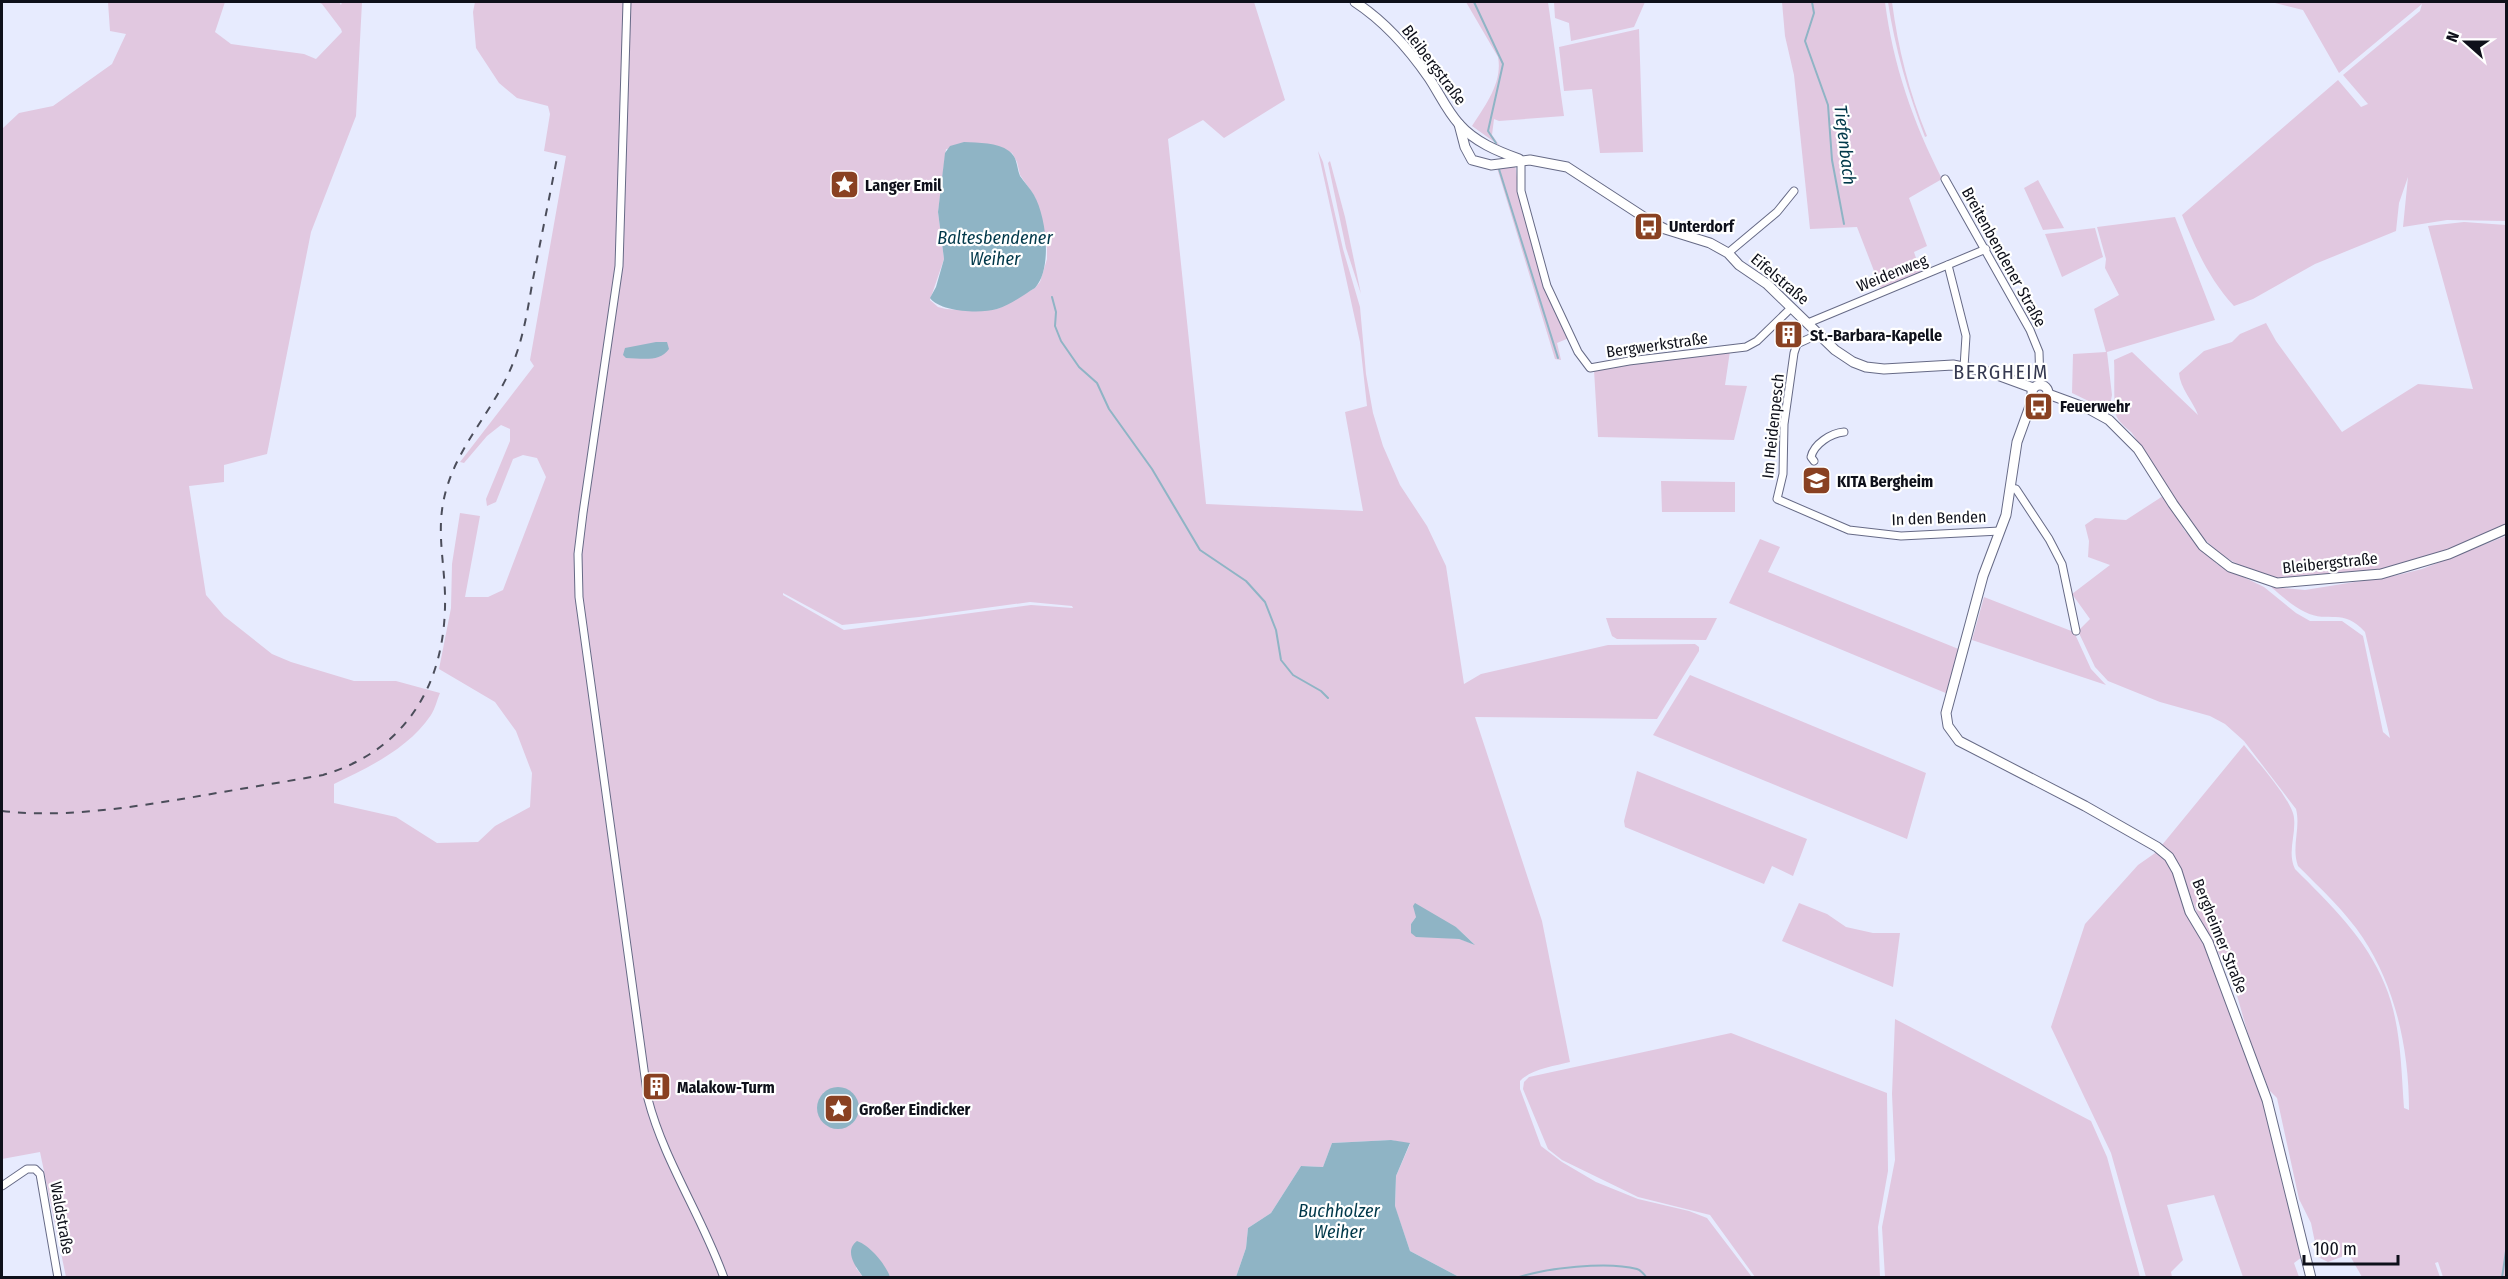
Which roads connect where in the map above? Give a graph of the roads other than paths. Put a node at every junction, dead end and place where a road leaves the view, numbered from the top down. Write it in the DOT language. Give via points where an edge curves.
graph roads {
  1 [pos="627,2"];
  2 [pos="1355,2"];
  3 [pos="1459,124"];
  4 [pos="1476,139"];
  5 [pos="1463,140"];
  6 [pos="1496,151"];
  7 [pos="1521,160"];
  8 [pos="1491,165"];
  9 [pos="1945,179"];
  10 [pos="1794,191"];
  11 [pos="1986,249"];
  12 [pos="1728,253"];
  13 [pos="1948,265"];
  14 [pos="1791,308"];
  15 [pos="1808,323"];
  16 [pos="1819,334"];
  17 [pos="1964,367"];
  18 [pos="2033,389"];
  19 [pos="2048,394"];
  20 [pos="1844,432"];
  21 [pos="1814,461"];
  22 [pos="2011,488"];
  23 [pos="1777,499"];
  24 [pos="2506,530"];
  25 [pos="2000,531"];
  26 [pos="2076,631"];
  27 [pos="2,1186"];
  28 [pos="58,1278"];
  29 [pos="724,1278"];
  30 [pos="2311,1278"];
  1 -- 29 [label="street" via="619,266 578,554 579,597 648,1099 656,1129 713,1246"];
  2 -- 3 [label="street, Bleibergstraße" via="1391,31"];
  3 -- 4 [label="street, Bleibergstraße"];
  3 -- 5 [label="street, Bleibergstraße"];
  4 -- 5 [label="street"];
  4 -- 6 [label="street, Bleibergstraße"];
  5 -- 8 [label="street, Bleibergstraße" via="1472,160"];
  6 -- 7 [label="street, Bleibergstraße"];
  6 -- 8 [label="street" via="1497,159"];
  7 -- 8 [label="street"];
  7 -- 12 [label="street, Eifelstraße" via="1567,167 1653,224"];
  7 -- 14 [label="street, Bergwerkstraße" via="1521,191 1547,286 1578,352 1590,368 1746,346 1757,342"];
  9 -- 11 [label="street, Breitenbendener Straße"];
  10 -- 12 [label="street" via="1777,212"];
  11 -- 13 [label="street, Weidenweg"];
  11 -- 18 [label="street, Breitenbendener Straße" via="2035,341 2041,366"];
  12 -- 14 [label="street, Eifelstraße"];
  13 -- 15 [label="street, Weidenweg"];
  13 -- 17 [label="street" via="1966,336"];
  14 -- 15 [label="street, Eifelstraße"];
  15 -- 16 [label="street, Eifelstraße"];
  16 -- 17 [label="street, Eifelstraße" via="1836,350 1866,367"];
  16 -- 23 [label="street, Im Heidenpesch" via="1797,344 1794,353 1784,424 1783,474"];
  17 -- 18 [label="street, Eifelstraße"];
  18 -- 19 [label="street" via="2046,387"];
  18 -- 19 [label="street" via="2043,400"];
  18 -- 22 [label="street" via="2017,441"];
  19 -- 24 [label="street, Bleibergstraße" via="2109,420 2138,449 2203,546 2230,567 2277,583 2381,574 2449,554"];
  20 -- 21 [label="street" via="1818,444 1812,452"];
  22 -- 25 [label="street"];
  22 -- 26 [label="street" via="2016,489 2062,564"];
  23 -- 25 [label="street, In den Benden" via="1849,530 1901,536"];
  25 -- 30 [label="street, Bergheimer Straße" via="1983,576 1946,713 1948,726 1959,741 2085,806 2169,857 2190,912 2208,942 2267,1100"];
  27 -- 28 [label="street, Waldstraße" via="27,1169 40,1174"];
}
